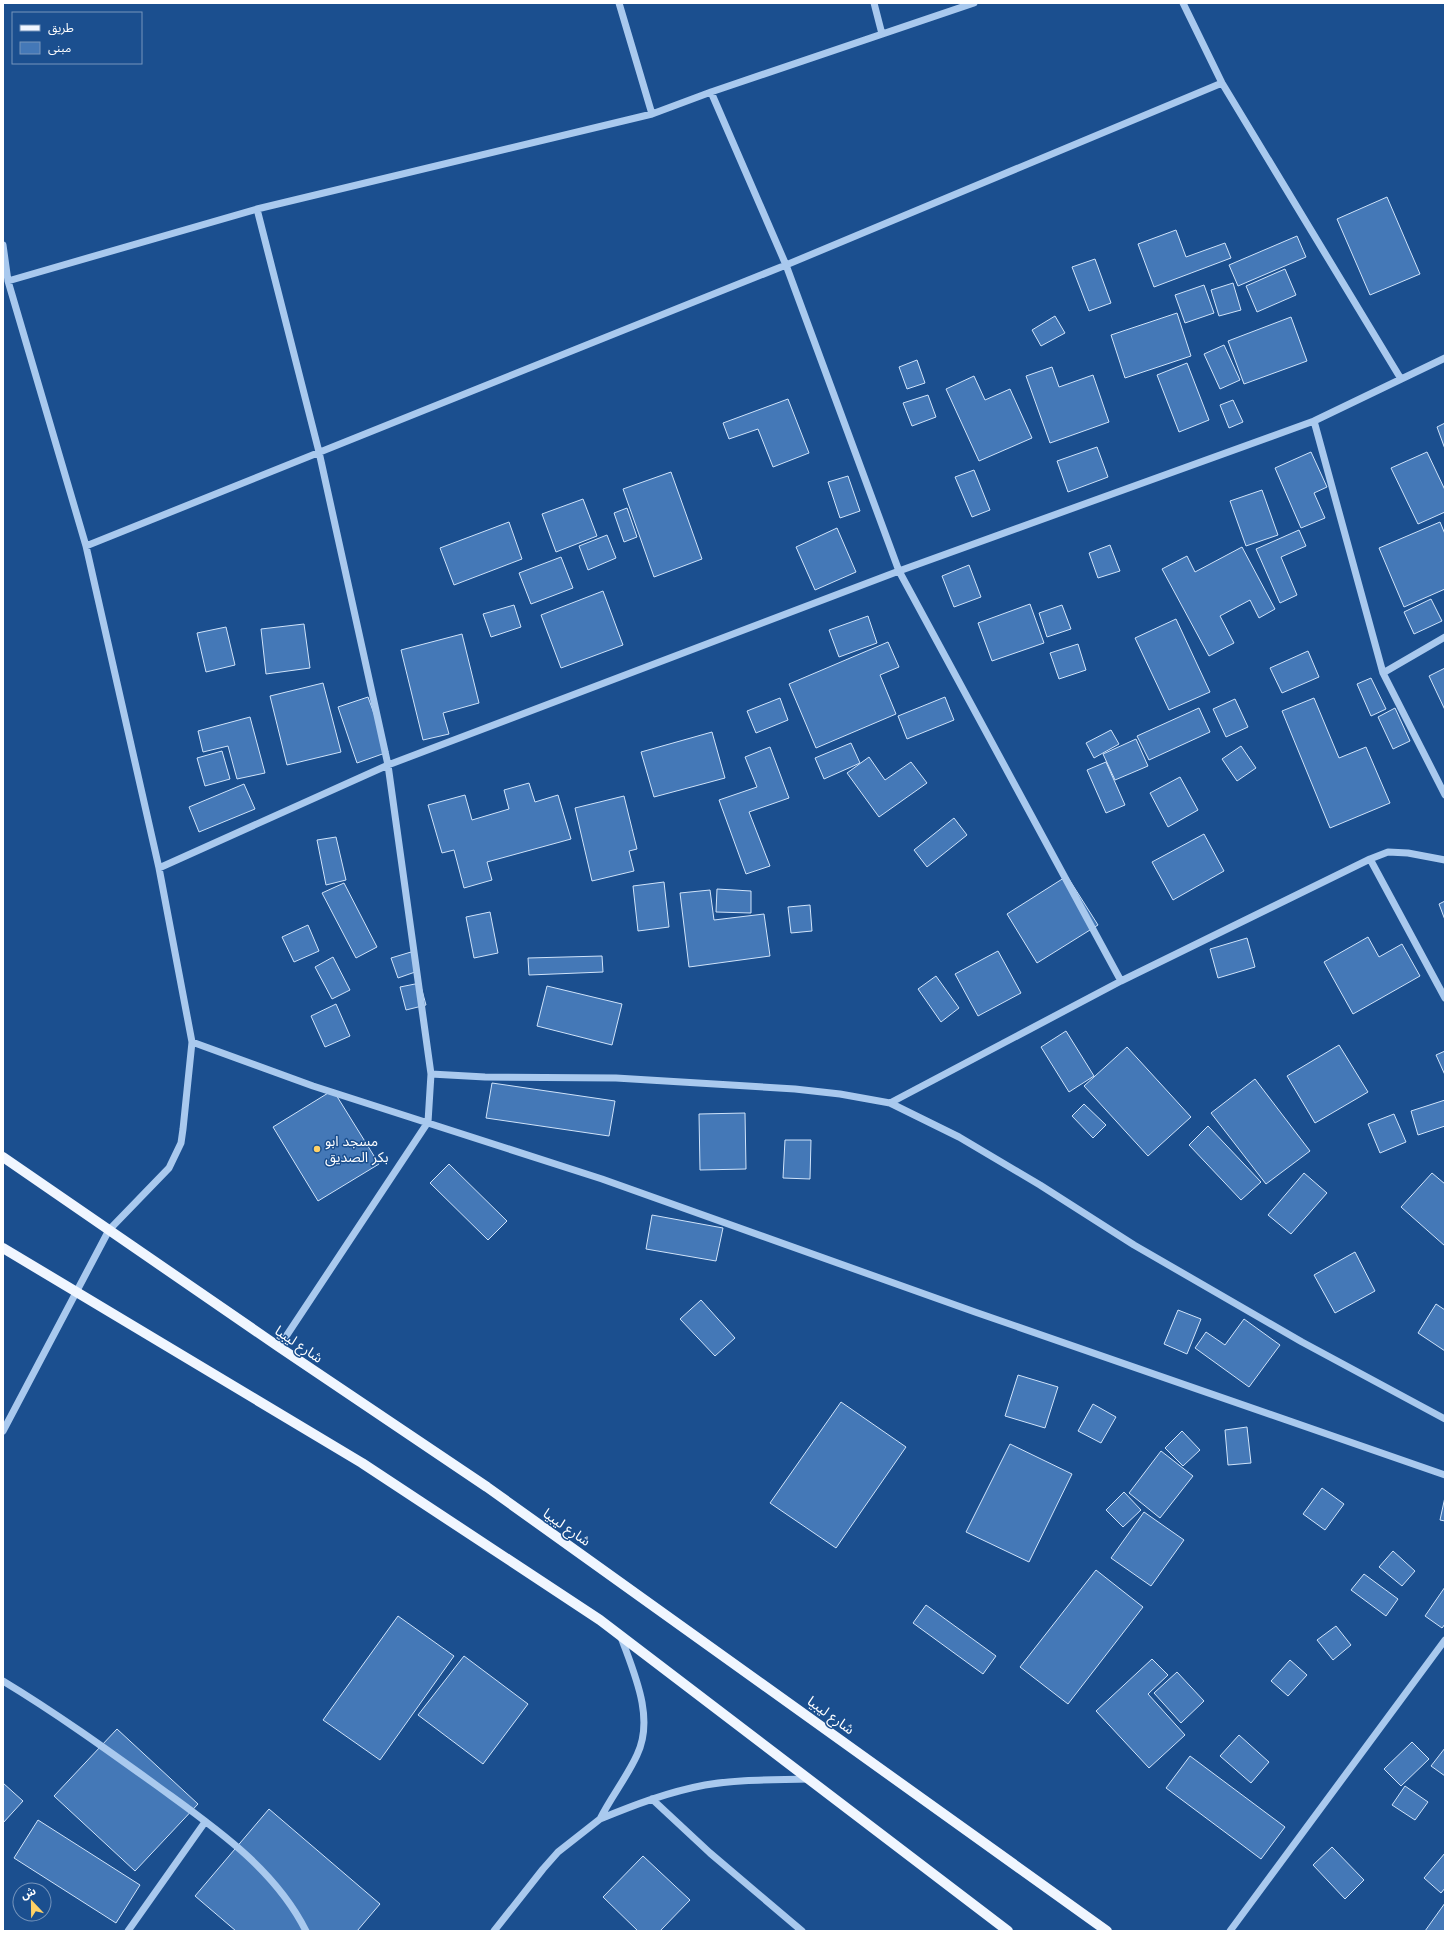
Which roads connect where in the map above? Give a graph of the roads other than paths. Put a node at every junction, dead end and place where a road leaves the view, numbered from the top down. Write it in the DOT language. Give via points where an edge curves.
graph roads {
  1 [pos="619,3"];
  2 [pos="874,3"];
  3 [pos="974,3"];
  4 [pos="1183,3"];
  5 [pos="882,34"];
  6 [pos="1222,83"];
  7 [pos="711,92"];
  8 [pos="652,114"];
  9 [pos="257,209"];
  10 [pos="3,245"];
  11 [pos="786,265"];
  12 [pos="8,281"];
  13 [pos="1445,358"];
  14 [pos="1401,379"];
  15 [pos="1314,421"];
  16 [pos="319,452"];
  17 [pos="86,546"];
  18 [pos="899,571"];
  19 [pos="1445,637"];
  20 [pos="1383,672"];
  21 [pos="388,765"];
  22 [pos="1445,795"];
  23 [pos="1370,859"];
  24 [pos="1445,860"];
  25 [pos="159,868"];
  26 [pos="1121,981"];
  27 [pos="1445,998"];
  28 [pos="192,1042"];
  29 [pos="431,1074"];
  30 [pos="890,1103"];
  31 [pos="428,1122"];
  32 [pos="3,1157"];
  33 [pos="109,1230"];
  34 [pos="3,1248"];
  35 [pos="76,1291"];
  36 [pos="279,1347"];
  37 [pos="1445,1419"];
  38 [pos="3,1431"];
  39 [pos="1445,1475"];
  40 [pos="621,1637"];
  41 [pos="1445,1640"];
  42 [pos="3,1681"];
  43 [pos="808,1779"];
  44 [pos="652,1799"];
  45 [pos="600,1819"];
  46 [pos="205,1822"];
  47 [pos="128,1931"];
  48 [pos="306,1931"];
  49 [pos="494,1931"];
  50 [pos="802,1931"];
  51 [pos="1008,1931"];
  52 [pos="1107,1931"];
  53 [pos="1230,1931"];
  1 -- 8 [label="street"];
  2 -- 5 [label="street"];
  3 -- 5 [label="street"];
  4 -- 6 [label="street"];
  5 -- 7 [label="street"];
  6 -- 11 [label="street"];
  6 -- 14 [label="street"];
  7 -- 8 [label="street"];
  7 -- 11 [label="street"];
  8 -- 9 [label="street"];
  9 -- 12 [label="street"];
  9 -- 16 [label="street"];
  10 -- 12 [label="street"];
  11 -- 16 [label="street"];
  11 -- 18 [label="street"];
  12 -- 17 [label="street"];
  13 -- 14 [label="street"];
  14 -- 15 [label="street"];
  15 -- 18 [label="street"];
  15 -- 20 [label="street"];
  16 -- 17 [label="street"];
  16 -- 21 [label="street"];
  17 -- 25 [label="street"];
  18 -- 21 [label="street"];
  18 -- 26 [label="street"];
  19 -- 20 [label="street"];
  20 -- 22 [label="street"];
  21 -- 25 [label="street"];
  21 -- 29 [label="street"];
  23 -- 24 [label="street" via="1388,852"];
  23 -- 26 [label="street"];
  23 -- 27 [label="street"];
  25 -- 28 [label="street"];
  26 -- 30 [label="street"];
  28 -- 31 [label="street" via="313,1086"];
  28 -- 33 [label="street" via="183,1129 176,1156 162,1177"];
  29 -- 30 [label="street" via="485,1078 616,1078 803,1090"];
  29 -- 31 [label="street"];
  30 -- 37 [label="street" via="959,1137 1134,1245 1302,1342"];
  31 -- 36 [label="street"];
  31 -- 39 [label="street" via="602,1179"];
  32 -- 33 [label="main road, شارع ليبيا"];
  33 -- 35 [label="street"];
  33 -- 36 [label="main road, شارع ليبيا"];
  34 -- 35 [label="main road"];
  35 -- 38 [label="street"];
  35 -- 40 [label="main road" via="362,1463 600,1620"];
  36 -- 52 [label="main road, شارع ليبيا" via="487,1487"];
  40 -- 43 [label="main road"];
  40 -- 45 [label="street" via="640,1695 644,1716 643,1732 638,1754"];
  41 -- 53 [label="street"];
  42 -- 46 [label="street" via="76,1728"];
  43 -- 44 [label="street" via="734,1781 705,1785"];
  43 -- 51 [label="main road"];
  44 -- 45 [label="street"];
  44 -- 50 [label="street" via="710,1853"];
  45 -- 49 [label="street" via="558,1852"];
  46 -- 47 [label="street"];
  46 -- 48 [label="street" via="266,1874 286,1897"];
}
